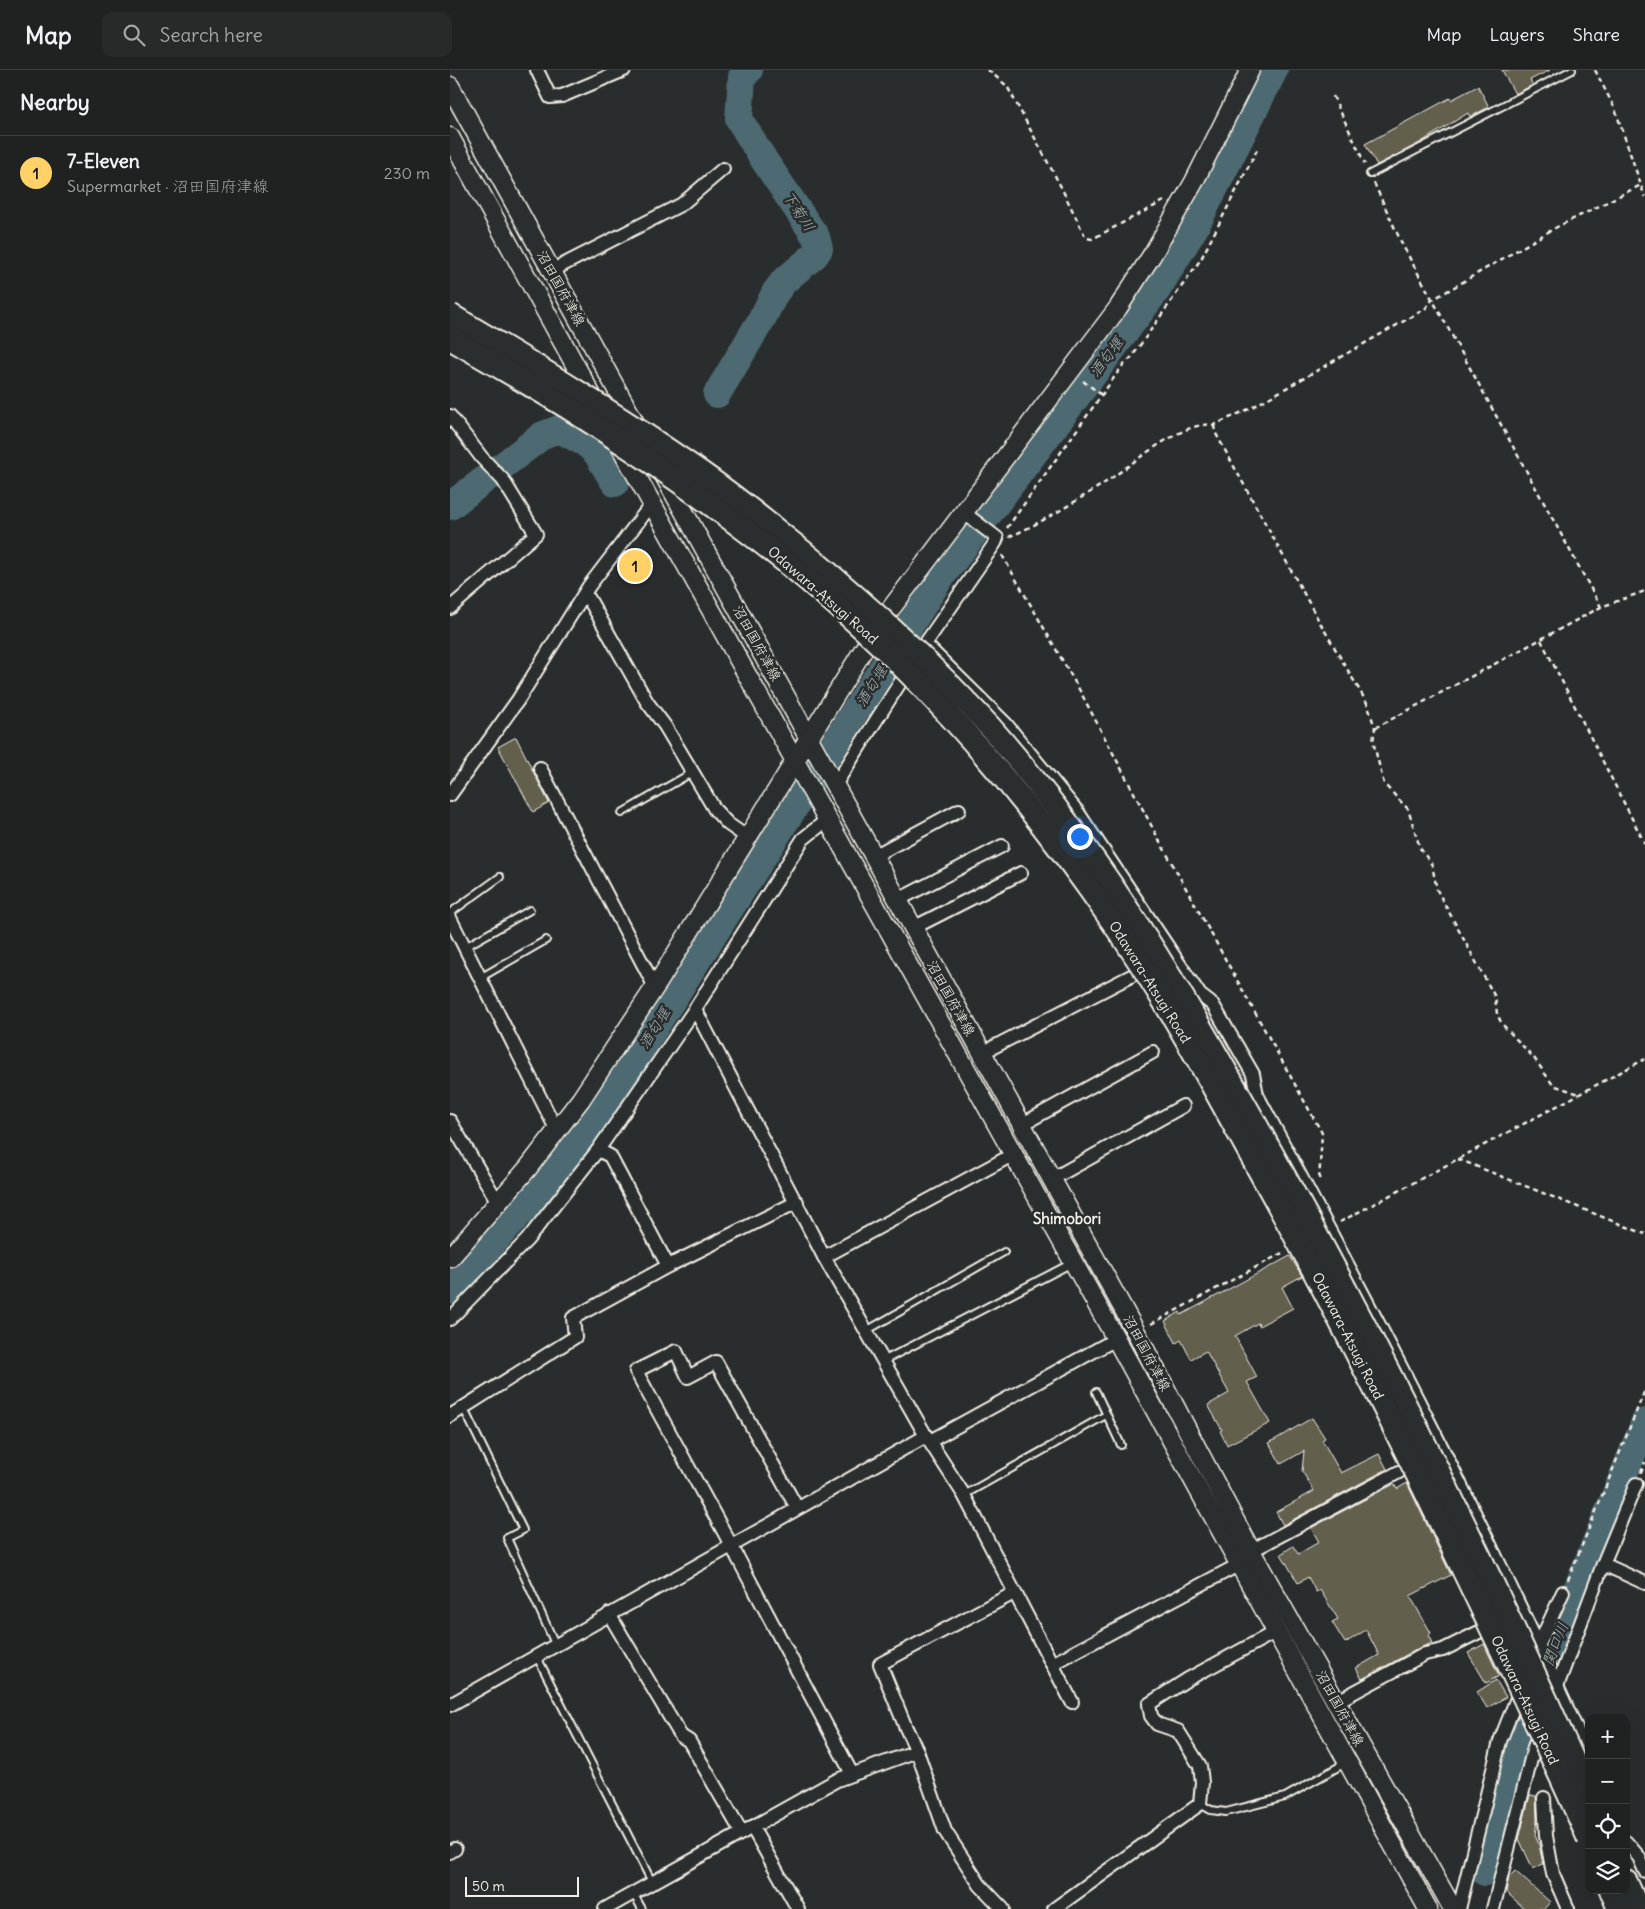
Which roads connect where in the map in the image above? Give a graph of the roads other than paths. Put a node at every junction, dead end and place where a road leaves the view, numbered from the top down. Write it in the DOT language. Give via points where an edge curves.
graph roads {
  1 [pos="537,70"];
  2 [pos="624,70"];
  3 [pos="1250,70"];
  4 [pos="1572,70"];
  5 [pos="450,86"];
  6 [pos="450,138"];
  7 [pos="723,169"];
  8 [pos="1370,174"];
  9 [pos="551,270"];
  10 [pos="450,315"];
  11 [pos="450,338"];
  12 [pos="450,416"];
  13 [pos="651,505"];
  14 [pos="963,512"];
  15 [pos="584,596"];
  16 [pos="450,608"];
  17 [pos="925,644"];
  18 [pos="811,741"];
  19 [pos="798,764"];
  20 [pos="540,768"];
  21 [pos="693,772"];
  22 [pos="833,780"];
  23 [pos="450,795"];
  24 [pos="959,810"];
  25 [pos="622,813"];
  26 [pos="828,819"];
  27 [pos="748,838"];
  28 [pos="1002,846"];
  29 [pos="874,856"];
  30 [pos="1021,872"];
  31 [pos="500,877"];
  32 [pos="898,900"];
  33 [pos="530,910"];
  34 [pos="450,913"];
  35 [pos="450,918"];
  36 [pos="913,928"];
  37 [pos="546,940"];
  38 [pos="465,947"];
  39 [pos="1131,976"];
  40 [pos="480,978"];
  41 [pos="655,987"];
  42 [pos="696,1009"];
  43 [pos="1153,1052"];
  44 [pos="982,1053"];
  45 [pos="1183,1106"];
  46 [pos="450,1121"];
  47 [pos="1021,1125"];
  48 [pos="557,1131"];
  49 [pos="598,1150"];
  50 [pos="1014,1154"];
  51 [pos="1052,1179"];
  52 [pos="797,1202"];
  53 [pos="499,1204"];
  54 [pos="1004,1252"];
  55 [pos="824,1257"];
  56 [pos="450,1258"];
  57 [pos="1073,1262"];
  58 [pos="668,1266"];
  59 [pos="450,1319"];
  60 [pos="866,1331"];
  61 [pos="1116,1339"];
  62 [pos="884,1361"];
  63 [pos="1096,1392"];
  64 [pos="463,1407"];
  65 [pos="1106,1415"];
  66 [pos="450,1416"];
  67 [pos="928,1438"];
  68 [pos="1120,1446"];
  69 [pos="1399,1472"];
  70 [pos="1636,1484"];
  71 [pos="964,1495"];
  72 [pos="798,1508"];
  73 [pos="731,1545"];
  74 [pos="1246,1558"];
  75 [pos="1603,1564"];
  76 [pos="1645,1584"];
  77 [pos="1563,1592"];
  78 [pos="1014,1593"];
  79 [pos="609,1614"];
  80 [pos="1277,1632"];
  81 [pos="1479,1632"];
  82 [pos="556,1646"];
  83 [pos="1539,1648"];
  84 [pos="537,1657"];
  85 [pos="1052,1664"];
  86 [pos="1557,1685"];
  87 [pos="1072,1702"];
  88 [pos="1336,1702"];
  89 [pos="450,1705"];
  90 [pos="1585,1748"];
  91 [pos="918,1751"];
  92 [pos="1348,1762"];
  93 [pos="852,1774"];
  94 [pos="1585,1787"];
  95 [pos="1544,1798"];
  96 [pos="1200,1804"];
  97 [pos="747,1830"];
  98 [pos="1585,1831"];
  99 [pos="1630,1847"];
  100 [pos="1645,1871"];
  101 [pos="652,1882"];
  102 [pos="1630,1891"];
  103 [pos="633,1893"];
  104 [pos="1613,1894"];
  105 [pos="605,1909"];
  106 [pos="642,1909"];
  107 [pos="798,1909"];
  108 [pos="1003,1909"];
  109 [pos="1054,1909"];
  110 [pos="1428,1909"];
  111 [pos="1453,1909"];
  112 [pos="1459,1909"];
  113 [pos="1492,1909"];
  114 [pos="1568,1909"];
  115 [pos="1619,1909"];
  116 [pos="1638,1909"];
  1 -- 2 [label="street" via="550,97 562,96"];
  3 -- 14 [label="main road" via="1190,188 1118,308"];
  4 -- 8 [label="lane"];
  5 -- 9 [label="main road, 沼田国府津線"];
  6 -- 13 [label="main road, 沼田国府津線"];
  7 -- 9 [label="street" via="682,204"];
  9 -- 18 [label="main road, 沼田国府津線"];
  10 -- 94 [label="highway, Odawara-Atsugi Road, bridge" via="682,459 774,528 844,586 925,661 989,727 1059,810 1132,914 1198,1020 1326,1250 1413,1418"];
  11 -- 98 [label="highway, Odawara-Atsugi Road, bridge" via="566,407 691,490 828,596 974,740 1042,824 1115,924 1181,1030 1309,1260 1402,1443 1542,1733"];
  12 -- 16 [label="street" via="503,480 536,534"];
  13 -- 15 [label="street"];
  13 -- 19 [label="main road, 沼田国府津線"];
  14 -- 17 [label="street" via="996,540"];
  14 -- 18 [label="main road" via="880,623"];
  15 -- 21 [label="street" via="589,599 647,702"];
  15 -- 23 [label="street" via="518,700"];
  17 -- 22 [label="street"];
  17 -- 83 [label="street" via="1006,724 1071,804 1200,995 1214,1005 1253,1074 1257,1095 1446,1454"];
  18 -- 19 [label="main road"];
  18 -- 22 [label="main road, 沼田国府津線"];
  19 -- 26 [label="main road, 沼田国府津線"];
  19 -- 27 [label="main road"];
  20 -- 41 [label="street"];
  21 -- 25 [label="lane"];
  21 -- 27 [label="street" via="715,810"];
  22 -- 29 [label="main road, 沼田国府津線"];
  24 -- 29 [label="street"];
  26 -- 42 [label="street" via="803,839"];
  26 -- 50 [label="main road, 沼田国府津線"];
  27 -- 41 [label="main road"];
  28 -- 32 [label="street"];
  29 -- 32 [label="main road, 沼田国府津線"];
  30 -- 36 [label="street"];
  31 -- 34 [label="lane"];
  32 -- 36 [label="main road, 沼田国府津線"];
  33 -- 38 [label="lane"];
  35 -- 38 [label="street"];
  36 -- 44 [label="main road, 沼田国府津線"];
  37 -- 40 [label="lane"];
  38 -- 40 [label="street"];
  39 -- 44 [label="street"];
  40 -- 48 [label="street"];
  41 -- 48 [label="main road"];
  42 -- 49 [label="street"];
  42 -- 52 [label="street"];
  43 -- 47 [label="street"];
  44 -- 47 [label="main road, 沼田国府津線"];
  45 -- 51 [label="street"];
  46 -- 53 [label="street"];
  47 -- 51 [label="main road, 沼田国府津線"];
  48 -- 53 [label="main road"];
  49 -- 58 [label="street" via="610,1156"];
  49 -- 59 [label="street" via="527,1240"];
  50 -- 55 [label="street"];
  50 -- 57 [label="main road, 沼田国府津線"];
  51 -- 74 [label="main road, 沼田国府津線" via="1136,1332"];
  52 -- 55 [label="street"];
  52 -- 58 [label="street"];
  53 -- 56 [label="main road"];
  54 -- 60 [label="lane"];
  55 -- 60 [label="street"];
  57 -- 61 [label="main road, 沼田国府津線"];
  57 -- 62 [label="lane"];
  58 -- 64 [label="street" via="573,1318 575,1337"];
  60 -- 62 [label="street"];
  61 -- 67 [label="street"];
  61 -- 74 [label="main road, 沼田国府津線"];
  62 -- 67 [label="street"];
  63 -- 65 [label="lane"];
  64 -- 66 [label="street"];
  64 -- 82 [label="lane" via="522,1530 507,1538"];
  65 -- 68 [label="lane"];
  65 -- 71 [label="lane"];
  67 -- 71 [label="street"];
  67 -- 72 [label="street"];
  69 -- 74 [label="street"];
  70 -- 75 [label="street"];
  71 -- 78 [label="street"];
  72 -- 73 [label="street"];
  72 -- 73 [label="street" via="716,1362 688,1377 676,1351 636,1371"];
  73 -- 79 [label="street"];
  73 -- 93 [label="street"];
  74 -- 80 [label="main road, 沼田国府津線"];
  74 -- 85 [label="street"];
  74 -- 88 [label="main road, 沼田国府津線"];
  75 -- 76 [label="street"];
  75 -- 86 [label="street"];
  77 -- 83 [label="street"];
  78 -- 85 [label="street"];
  78 -- 91 [label="street" via="880,1664"];
  79 -- 82 [label="street"];
  79 -- 97 [label="street" via="681,1736 689,1741"];
  80 -- 92 [label="main road, 沼田国府津線"];
  80 -- 96 [label="street" via="1188,1679 1149,1704 1151,1716 1157,1724 1178,1731 1200,1766"];
  81 -- 88 [label="street" via="1443,1650 1425,1654"];
  82 -- 84 [label="street"];
  83 -- 86 [label="street"];
  83 -- 112 [label="street" via="1500,1741"];
  84 -- 89 [label="street"];
  84 -- 101 [label="lane"];
  85 -- 87 [label="street"];
  86 -- 90 [label="street"];
  86 -- 113 [label="street" via="1534,1747"];
  88 -- 111 [label="main road, 沼田国府津線"];
  91 -- 93 [label="street"];
  91 -- 108 [label="street" via="944,1831 980,1885"];
  92 -- 96 [label="lane" via="1285,1797 1226,1812"];
  92 -- 110 [label="main road, 沼田国府津線"];
  93 -- 97 [label="street"];
  95 -- 114 [label="street" via="1546,1836 1554,1874"];
  96 -- 109 [label="street"];
  97 -- 101 [label="street"];
  97 -- 107 [label="street"];
  99 -- 100 [label="street"];
  101 -- 103 [label="street"];
  102 -- 116 [label="highway"];
  103 -- 105 [label="street"];
  103 -- 106 [label="lane"];
  104 -- 115 [label="highway"];
}
